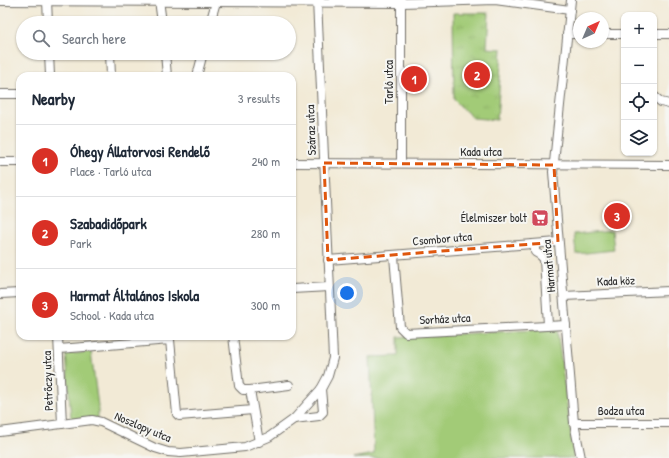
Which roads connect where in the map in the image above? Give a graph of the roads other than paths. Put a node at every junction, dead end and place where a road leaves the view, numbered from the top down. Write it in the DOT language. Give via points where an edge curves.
graph roads {
  1 [pos="47,0"];
  2 [pos="495,0"];
  3 [pos="571,0"];
  4 [pos="0,1"];
  5 [pos="159,1"];
  6 [pos="317,1"];
  7 [pos="401,1"];
  8 [pos="216,2"];
  9 [pos="570,10"];
  10 [pos="48,16"];
  11 [pos="161,16"];
  12 [pos="212,16"];
  13 [pos="568,34"];
  14 [pos="573,34"];
  15 [pos="609,34"];
  16 [pos="621,34"];
  17 [pos="657,34"];
  18 [pos="669,34"];
  19 [pos="49,60"];
  20 [pos="110,60"];
  21 [pos="166,60"];
  22 [pos="201,60"];
  23 [pos="50,72"];
  24 [pos="111,72"];
  25 [pos="167,72"];
  26 [pos="198,72"];
  27 [pos="0,94"];
  28 [pos="16,94"];
  29 [pos="657,99"];
  30 [pos="669,104"];
  31 [pos="0,162"];
  32 [pos="16,162"];
  33 [pos="296,163"];
  34 [pos="324,163"];
  35 [pos="401,163"];
  36 [pos="554,165"];
  37 [pos="669,166"];
  38 [pos="558,242"];
  39 [pos="535,244"];
  40 [pos="394,256"];
  41 [pos="328,260"];
  42 [pos="329,287"];
  43 [pos="296,289"];
  44 [pos="669,291"];
  45 [pos="16,293"];
  46 [pos="0,294"];
  47 [pos="564,296"];
  48 [pos="566,324"];
  49 [pos="548,325"];
  50 [pos="58,340"];
  51 [pos="233,340"];
  52 [pos="59,350"];
  53 [pos="289,385"];
  54 [pos="250,390"];
  55 [pos="321,390"];
  56 [pos="253,410"];
  57 [pos="294,420"];
  58 [pos="574,423"];
  59 [pos="669,423"];
  60 [pos="62,424"];
  61 [pos="0,432"];
  62 [pos="259,442"];
  63 [pos="581,458"];
  1 -- 4 [label="street"];
  1 -- 5 [label="street"];
  1 -- 10 [label="street"];
  2 -- 7 [label="street"];
  2 -- 9 [label="street"];
  3 -- 9 [label="street, Harmat utca"];
  5 -- 8 [label="street"];
  5 -- 11 [label="street"];
  6 -- 7 [label="street"];
  6 -- 8 [label="street"];
  6 -- 34 [label="street, Száraz utca"];
  7 -- 35 [label="street, Tarló utca"];
  8 -- 12 [label="street"];
  9 -- 13 [label="street, Harmat utca"];
  13 -- 14 [label="street"];
  13 -- 36 [label="street, Harmat utca"];
  15 -- 16 [label="street"];
  17 -- 18 [label="street"];
  19 -- 23 [label="street"];
  20 -- 24 [label="street"];
  21 -- 25 [label="street"];
  22 -- 26 [label="street"];
  27 -- 28 [label="street"];
  29 -- 30 [label="street"];
  31 -- 32 [label="street"];
  33 -- 34 [label="street, Kada utca"];
  34 -- 35 [label="street, Kada utca"];
  34 -- 41 [label="street, Száraz utca"];
  35 -- 36 [label="street, Kada utca"];
  36 -- 37 [label="street, Kada utca"];
  36 -- 38 [label="street, Harmat utca"];
  38 -- 39 [label="street, Csombor utca"];
  38 -- 47 [label="street, Harmat utca"];
  39 -- 40 [label="street, Csombor utca"];
  39 -- 49 [label="street" via="535,252 544,259"];
  40 -- 41 [label="street, Csombor utca"];
  40 -- 49 [label="street, Sorház utca" via="400,327 406,332"];
  41 -- 42 [label="street, Noszlopy utca"];
  42 -- 43 [label="street"];
  42 -- 55 [label="street, Noszlopy utca" via="333,358"];
  44 -- 47 [label="street, Kada köz"];
  45 -- 46 [label="street"];
  47 -- 48 [label="street, Harmat utca"];
  48 -- 49 [label="street, Sorház utca"];
  48 -- 58 [label="street, Harmat utca"];
  50 -- 52 [label="street, Petrőczy utca"];
  51 -- 54 [label="street" via="239,386 242,390"];
  52 -- 56 [label="street" via="170,340 179,416"];
  52 -- 60 [label="street, Petrőczy utca"];
  53 -- 54 [label="street"];
  54 -- 56 [label="street"];
  55 -- 57 [label="street, Noszlopy utca"];
  55 -- 57 [label="street, Noszlopy utca" via="323,412 319,416"];
  56 -- 62 [label="street"];
  57 -- 62 [label="street, Noszlopy utca"];
  58 -- 59 [label="street, Bodza utca"];
  58 -- 63 [label="street, Harmat utca"];
  60 -- 61 [label="street, Noszlopy utca"];
  60 -- 62 [label="street, Noszlopy utca" via="92,420 101,422 155,448 181,453 245,447"];
}
